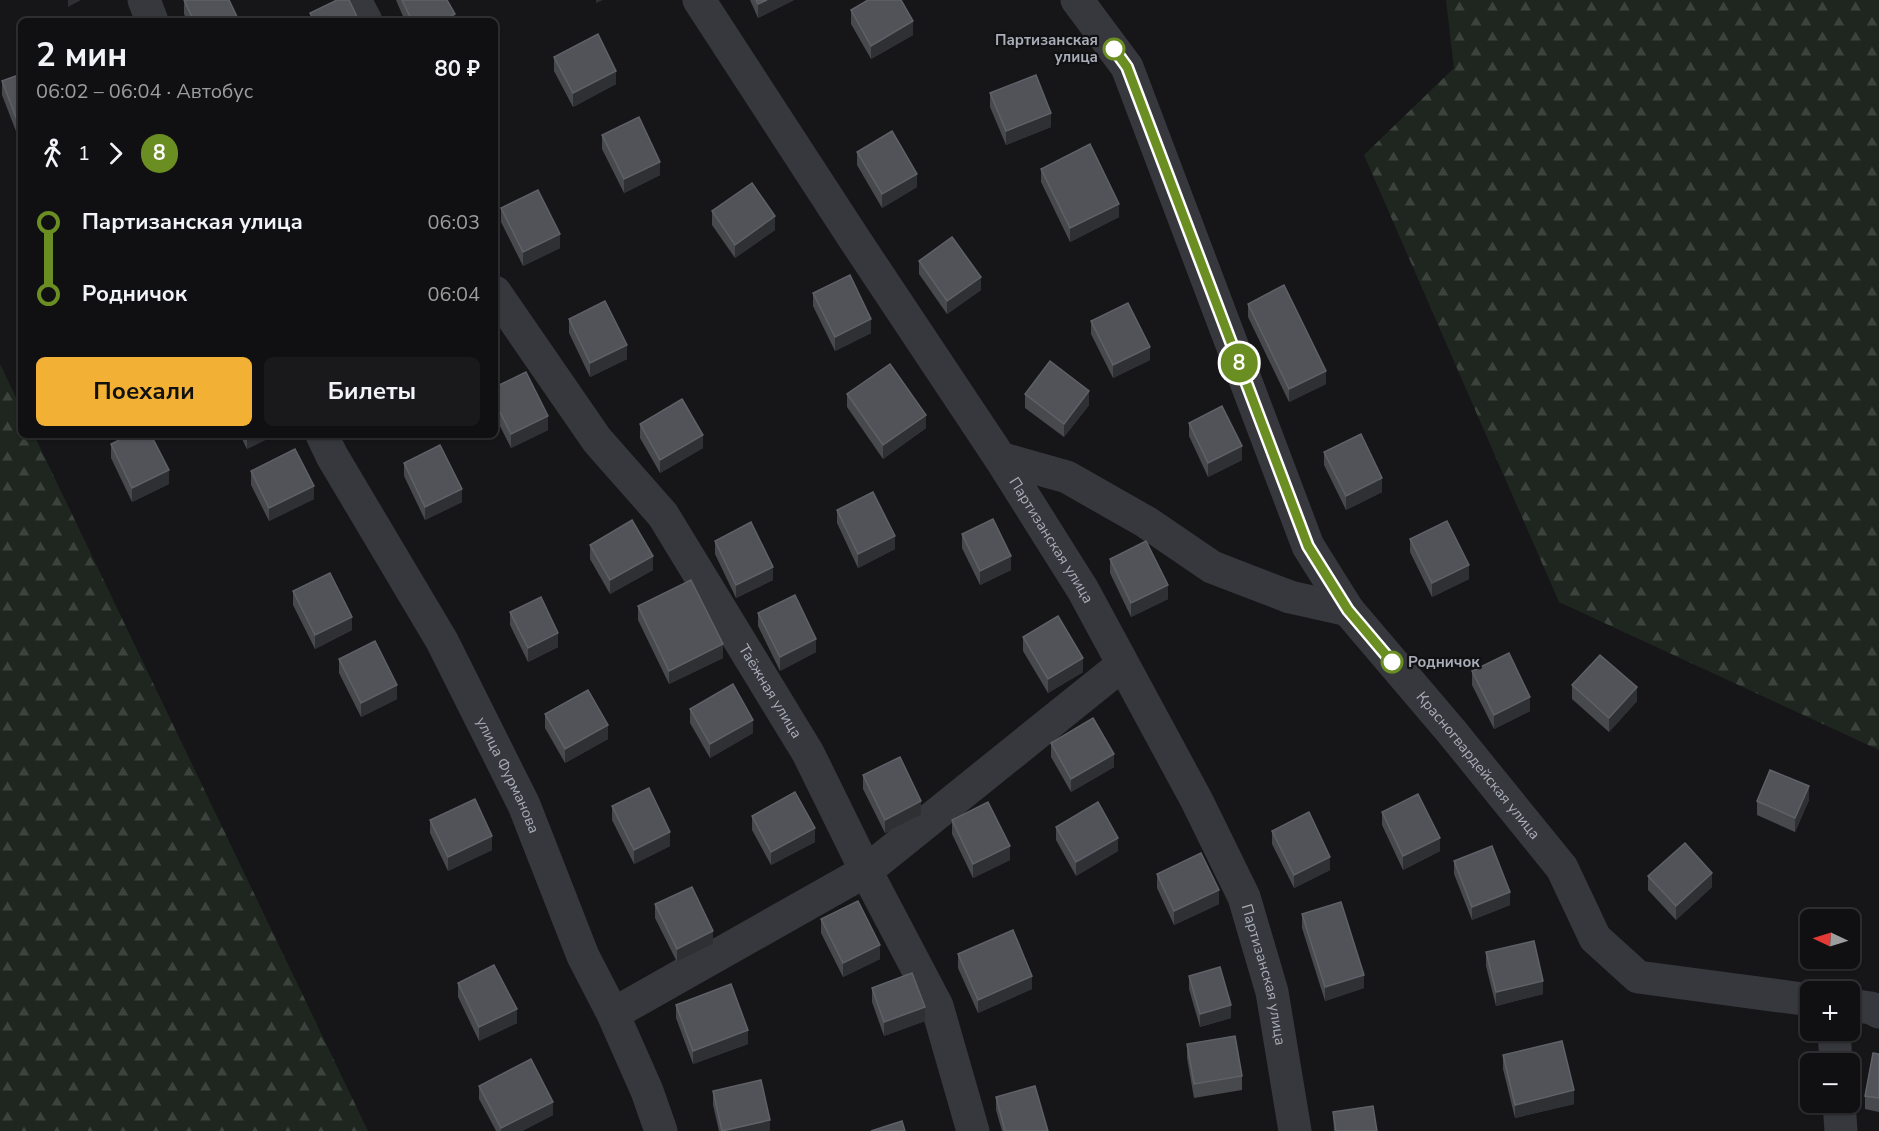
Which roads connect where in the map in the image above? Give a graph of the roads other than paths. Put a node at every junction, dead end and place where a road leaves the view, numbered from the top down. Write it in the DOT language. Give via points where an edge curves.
graph roads {
  1 [pos="144,0"];
  2 [pos="355,0"];
  3 [pos="699,0"];
  4 [pos="1077,0"];
  5 [pos="151,18"];
  6 [pos="364,18"];
  7 [pos="498,296"];
  8 [pos="323,438"];
  9 [pos="1000,458"];
  10 [pos="1348,610"];
  11 [pos="1122,665"];
  12 [pos="866,871"];
  13 [pos="1800,999"];
  14 [pos="1860,1006"];
  15 [pos="1879,1012"];
  16 [pos="613,1014"];
  17 [pos="1840,1113"];
  18 [pos="661,1131"];
  19 [pos="973,1131"];
  20 [pos="1295,1131"];
  21 [pos="1841,1131"];
  1 -- 5 [label="street"];
  2 -- 6 [label="street"];
  3 -- 9 [label="street, Партизанская улица"];
  4 -- 10 [label="street, Красногвардейская улица" via="1127,67 1308,546"];
  7 -- 12 [label="street, Таёжная улица" via="597,440 663,515 808,753"];
  8 -- 16 [label="street, улица Фурманова" via="442,641 524,806 583,956"];
  9 -- 10 [label="street" via="1067,477 1146,522 1212,567 1290,597"];
  9 -- 11 [label="street, Партизанская улица" via="1083,590"];
  10 -- 13 [label="street, Красногвардейская улица" via="1562,868 1595,938 1638,977"];
  11 -- 12 [label="street"];
  11 -- 20 [label="street, Партизанская улица" via="1197,801 1244,897 1272,992"];
  12 -- 16 [label="street"];
  12 -- 19 [label="street, Таёжная улица" via="936,1005"];
  14 -- 15 [label="street"];
  16 -- 18 [label="street, улица Фурманова"];
  17 -- 21 [label="street"];
}
